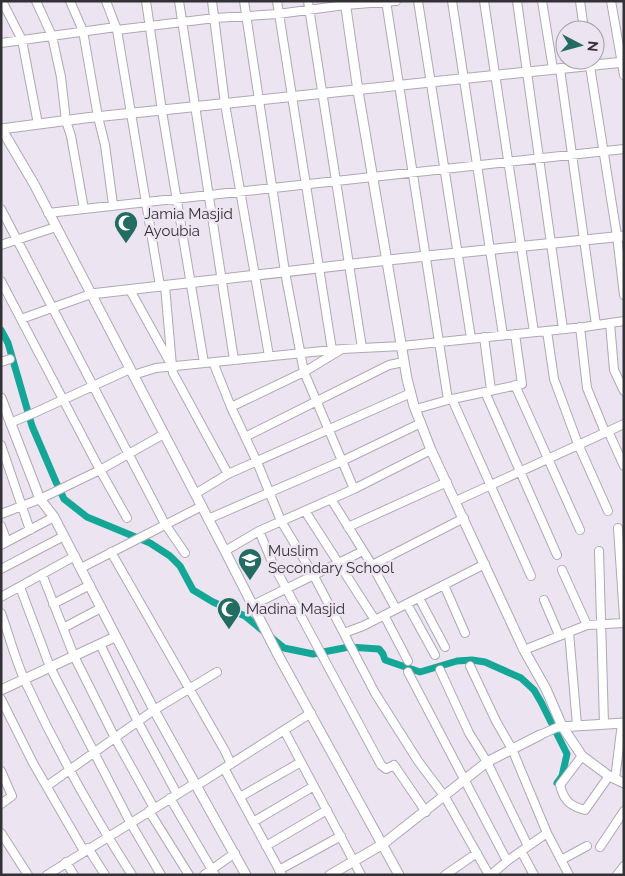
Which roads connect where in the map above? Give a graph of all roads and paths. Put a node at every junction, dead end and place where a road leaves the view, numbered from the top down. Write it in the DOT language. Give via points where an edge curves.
graph roads {
  1 [pos="2,1"];
  2 [pos="36,1"];
  3 [pos="70,1"];
  4 [pos="106,1"];
  5 [pos="146,1"];
  6 [pos="179,1"];
  7 [pos="212,1"];
  8 [pos="244,1"];
  9 [pos="277,1"];
  10 [pos="396,1"];
  11 [pos="418,1"];
  12 [pos="452,1"];
  13 [pos="484,1"];
  14 [pos="517,1"];
  15 [pos="542,1"];
  16 [pos="580,1"];
  17 [pos="612,1"];
  18 [pos="386,2"];
  19 [pos="345,3"];
  20 [pos="309,5"];
  21 [pos="278,14"];
  22 [pos="246,15"];
  23 [pos="215,18"];
  24 [pos="583,20"];
  25 [pos="182,21"];
  26 [pos="150,25"];
  27 [pos="116,28"];
  28 [pos="83,32"];
  29 [pos="52,36"];
  30 [pos="22,40"];
  31 [pos="1,43"];
  32 [pos="555,60"];
  33 [pos="605,63"];
  34 [pos="623,63"];
  35 [pos="555,69"];
  36 [pos="557,70"];
  37 [pos="590,70"];
  38 [pos="527,72"];
  39 [pos="495,75"];
  40 [pos="624,75"];
  41 [pos="464,78"];
  42 [pos="430,82"];
  43 [pos="399,86"];
  44 [pos="358,91"];
  45 [pos="324,94"];
  46 [pos="292,97"];
  47 [pos="259,100"];
  48 [pos="225,104"];
  49 [pos="194,108"];
  50 [pos="162,111"];
  51 [pos="130,114"];
  52 [pos="98,117"];
  53 [pos="66,121"];
  54 [pos="38,124"];
  55 [pos="2,129"];
  56 [pos="624,149"];
  57 [pos="603,151"];
  58 [pos="572,154"];
  59 [pos="539,158"];
  60 [pos="508,161"];
  61 [pos="477,165"];
  62 [pos="444,168"];
  63 [pos="412,172"];
  64 [pos="373,176"];
  65 [pos="337,180"];
  66 [pos="306,184"];
  67 [pos="272,188"];
  68 [pos="240,191"];
  69 [pos="208,195"];
  70 [pos="176,198"];
  71 [pos="146,202"];
  72 [pos="113,205"];
  73 [pos="1,209"];
  74 [pos="84,209"];
  75 [pos="48,213"];
  76 [pos="56,227"];
  77 [pos="620,236"];
  78 [pos="17,240"];
  79 [pos="584,240"];
  80 [pos="551,243"];
  81 [pos="1,245"];
  82 [pos="521,246"];
  83 [pos="490,250"];
  84 [pos="457,253"];
  85 [pos="426,256"];
  86 [pos="388,260"];
  87 [pos="350,264"];
  88 [pos="319,268"];
  89 [pos="286,272"];
  90 [pos="255,275"];
  91 [pos="221,279"];
  92 [pos="1,281"];
  93 [pos="190,283"];
  94 [pos="162,286"];
  95 [pos="130,290"];
  96 [pos="91,294"];
  97 [pos="624,295"];
  98 [pos="52,308"];
  99 [pos="21,319"];
  100 [pos="624,321"];
  101 [pos="610,323"];
  102 [pos="596,325"];
  103 [pos="580,327"];
  104 [pos="562,329"];
  105 [pos="547,331"];
  106 [pos="534,332"];
  107 [pos="515,334"];
  108 [pos="503,335"];
  109 [pos="484,337"];
  110 [pos="471,338"];
  111 [pos="438,342"];
  112 [pos="402,346"];
  113 [pos="362,348"];
  114 [pos="342,349"];
  115 [pos="332,350"];
  116 [pos="301,353"];
  117 [pos="269,356"];
  118 [pos="10,359"];
  119 [pos="234,360"];
  120 [pos="1,362"];
  121 [pos="213,362"];
  122 [pos="404,362"];
  123 [pos="204,363"];
  124 [pos="172,366"];
  125 [pos="131,372"];
  126 [pos="304,372"];
  127 [pos="515,385"];
  128 [pos="93,386"];
  129 [pos="488,391"];
  130 [pos="624,391"];
  131 [pos="411,393"];
  132 [pos="1,398"];
  133 [pos="63,400"];
  134 [pos="450,400"];
  135 [pos="317,402"];
  136 [pos="231,407"];
  137 [pos="416,410"];
  138 [pos="10,423"];
  139 [pos="421,423"];
  140 [pos="624,424"];
  141 [pos="329,430"];
  142 [pos="607,432"];
  143 [pos="164,434"];
  144 [pos="245,437"];
  145 [pos="578,444"];
  146 [pos="1,445"];
  147 [pos="431,450"];
  148 [pos="128,454"];
  149 [pos="549,458"];
  150 [pos="342,461"];
  151 [pos="257,462"];
  152 [pos="624,466"];
  153 [pos="100,470"];
  154 [pos="520,471"];
  155 [pos="228,474"];
  156 [pos="447,482"];
  157 [pos="490,485"];
  158 [pos="354,489"];
  159 [pos="270,493"];
  160 [pos="195,494"];
  161 [pos="40,499"];
  162 [pos="331,499"];
  163 [pos="456,501"];
  164 [pos="21,505"];
  165 [pos="202,506"];
  166 [pos="305,511"];
  167 [pos="608,511"];
  168 [pos="1,514"];
  169 [pos="54,517"];
  170 [pos="127,518"];
  171 [pos="464,518"];
  172 [pos="208,519"];
  173 [pos="281,522"];
  174 [pos="165,524"];
  175 [pos="1,526"];
  176 [pos="348,528"];
  177 [pos="618,528"];
  178 [pos="30,530"];
  179 [pos="580,530"];
  180 [pos="259,531"];
  181 [pos="64,536"];
  182 [pos="4,543"];
  183 [pos="225,551"];
  184 [pos="363,551"];
  185 [pos="599,551"];
  186 [pos="111,552"];
  187 [pos="186,553"];
  188 [pos="557,555"];
  189 [pos="75,556"];
  190 [pos="339,563"];
  191 [pos="485,564"];
  192 [pos="372,565"];
  193 [pos="81,568"];
  194 [pos="1,569"];
  195 [pos="562,570"];
  196 [pos="42,574"];
  197 [pos="314,576"];
  198 [pos="531,576"];
  199 [pos="90,585"];
  200 [pos="444,585"];
  201 [pos="20,587"];
  202 [pos="287,589"];
  203 [pos="1,597"];
  204 [pos="419,598"];
  205 [pos="544,600"];
  206 [pos="53,604"];
  207 [pos="407,604"];
  208 [pos="253,605"];
  209 [pos="101,608"];
  210 [pos="396,609"];
  211 [pos="1,612"];
  212 [pos="384,615"];
  213 [pos="624,618"];
  214 [pos="375,620"];
  215 [pos="624,623"];
  216 [pos="602,624"];
  217 [pos="587,625"];
  218 [pos="63,628"];
  219 [pos="569,632"];
  220 [pos="465,633"];
  221 [pos="559,635"];
  222 [pos="115,637"];
  223 [pos="346,637"];
  224 [pos="100,644"];
  225 [pos="445,647"];
  226 [pos="524,650"];
  227 [pos="436,655"];
  228 [pos="74,656"];
  229 [pos="408,661"];
  230 [pos="470,666"];
  231 [pos="50,667"];
  232 [pos="440,670"];
  233 [pos="217,672"];
  234 [pos="408,672"];
  235 [pos="24,679"];
  236 [pos="189,688"];
  237 [pos="1,690"];
  238 [pos="1,700"];
  239 [pos="154,710"];
  240 [pos="311,713"];
  241 [pos="138,722"];
  242 [pos="623,723"];
  243 [pos="604,724"];
  244 [pos="577,725"];
  245 [pos="560,727"];
  246 [pos="284,730"];
  247 [pos="540,735"];
  248 [pos="115,738"];
  249 [pos="512,749"];
  250 [pos="93,753"];
  251 [pos="582,756"];
  252 [pos="301,762"];
  253 [pos="487,762"];
  254 [pos="231,764"];
  255 [pos="224,768"];
  256 [pos="70,770"];
  257 [pos="1,771"];
  258 [pos="616,779"];
  259 [pos="465,780"];
  260 [pos="195,785"];
  261 [pos="47,786"];
  262 [pos="314,786"];
  263 [pos="177,794"];
  264 [pos="240,797"];
  265 [pos="444,797"];
  266 [pos="170,798"];
  267 [pos="1,804"];
  268 [pos="152,809"];
  269 [pos="327,810"];
  270 [pos="624,811"];
  271 [pos="426,812"];
  272 [pos="130,822"];
  273 [pos="253,822"];
  274 [pos="1,833"];
  275 [pos="547,833"];
  276 [pos="107,836"];
  277 [pos="341,836"];
  278 [pos="384,844"];
  279 [pos="266,846"];
  280 [pos="528,846"];
  281 [pos="588,846"];
  282 [pos="600,847"];
  283 [pos="86,849"];
  284 [pos="521,851"];
  285 [pos="235,853"];
  286 [pos="477,853"];
  287 [pos="561,860"];
  288 [pos="354,861"];
  289 [pos="66,862"];
  290 [pos="507,862"];
  291 [pos="624,866"];
  292 [pos="213,872"];
  293 [pos="281,873"];
  294 [pos="28,875"];
  295 [pos="47,875"];
  296 [pos="74,875"];
  297 [pos="105,875"];
  298 [pos="132,875"];
  299 [pos="161,875"];
  300 [pos="188,875"];
  301 [pos="204,875"];
  302 [pos="246,875"];
  303 [pos="330,875"];
  304 [pos="361,875"];
  305 [pos="399,875"];
  306 [pos="445,875"];
  307 [pos="490,875"];
  308 [pos="534,875"];
  309 [pos="569,875"];
  310 [pos="617,875"];
  1 -- 30 [label="street"];
  2 -- 29 [label="street"];
  3 -- 28 [label="street"];
  4 -- 27 [label="street"];
  5 -- 26 [label="street"];
  6 -- 25 [label="street"];
  7 -- 23 [label="street"];
  8 -- 22 [label="street"];
  9 -- 21 [label="street"];
  10 -- 18 [label="street"];
  11 -- 42 [label="street"];
  12 -- 41 [label="street"];
  13 -- 39 [label="street"];
  14 -- 38 [label="street"];
  15 -- 32 [label="street"];
  16 -- 24 [label="street"];
  17 -- 34 [label="street"];
  18 -- 19 [label="street"];
  18 -- 43 [label="street"];
  19 -- 20 [label="street"];
  19 -- 44 [label="street"];
  20 -- 21 [label="street"];
  20 -- 45 [label="street"];
  21 -- 22 [label="street"];
  21 -- 46 [label="street"];
  22 -- 23 [label="street"];
  22 -- 47 [label="street"];
  23 -- 25 [label="street"];
  23 -- 48 [label="street"];
  25 -- 26 [label="street"];
  25 -- 49 [label="street"];
  26 -- 27 [label="street"];
  26 -- 50 [label="street"];
  27 -- 28 [label="street"];
  27 -- 51 [label="street"];
  28 -- 29 [label="street"];
  28 -- 52 [label="street"];
  29 -- 30 [label="street"];
  29 -- 53 [label="street"];
  30 -- 31 [label="street"];
  30 -- 54 [label="street"];
  33 -- 34 [label="street"];
  34 -- 40 [label="street"];
  35 -- 38 [label="street"];
  36 -- 58 [label="street"];
  37 -- 57 [label="street"];
  38 -- 39 [label="street"];
  38 -- 59 [label="street"];
  39 -- 41 [label="street"];
  39 -- 60 [label="street"];
  41 -- 42 [label="street"];
  41 -- 61 [label="street"];
  42 -- 43 [label="street"];
  42 -- 62 [label="street"];
  43 -- 44 [label="street"];
  43 -- 63 [label="street"];
  44 -- 45 [label="street"];
  44 -- 64 [label="street"];
  45 -- 46 [label="street"];
  45 -- 65 [label="street"];
  46 -- 47 [label="street"];
  46 -- 66 [label="street"];
  47 -- 48 [label="street"];
  47 -- 67 [label="street"];
  48 -- 49 [label="street"];
  48 -- 68 [label="street"];
  49 -- 50 [label="street"];
  49 -- 69 [label="street"];
  50 -- 51 [label="street"];
  50 -- 70 [label="street"];
  51 -- 52 [label="street"];
  51 -- 71 [label="street"];
  52 -- 53 [label="street"];
  52 -- 72 [label="street"];
  53 -- 54 [label="street"];
  53 -- 74 [label="street"];
  54 -- 55 [label="street"];
  55 -- 75 [label="street"];
  56 -- 57 [label="street"];
  57 -- 58 [label="street"];
  57 -- 77 [label="street"];
  58 -- 59 [label="street"];
  58 -- 79 [label="street"];
  59 -- 60 [label="street"];
  59 -- 80 [label="street"];
  60 -- 61 [label="street"];
  60 -- 82 [label="street"];
  61 -- 62 [label="street"];
  61 -- 83 [label="street"];
  62 -- 63 [label="street"];
  62 -- 84 [label="street"];
  63 -- 64 [label="street"];
  63 -- 85 [label="street"];
  64 -- 65 [label="street"];
  64 -- 86 [label="street"];
  65 -- 66 [label="street"];
  65 -- 87 [label="street"];
  66 -- 67 [label="street"];
  66 -- 88 [label="street"];
  67 -- 68 [label="street"];
  67 -- 89 [label="street"];
  68 -- 69 [label="street"];
  68 -- 90 [label="street"];
  69 -- 70 [label="street"];
  69 -- 91 [label="street"];
  70 -- 71 [label="street"];
  70 -- 93 [label="street"];
  71 -- 72 [label="street"];
  71 -- 94 [label="street"];
  72 -- 74 [label="street"];
  73 -- 78 [label="street"];
  74 -- 75 [label="street"];
  75 -- 76 [label="street"];
  76 -- 78 [label="street"];
  76 -- 96 [label="street"];
  77 -- 79 [label="street"];
  77 -- 97 [label="street"];
  78 -- 81 [label="street"];
  78 -- 98 [label="street"];
  79 -- 80 [label="street"];
  79 -- 102 [label="street"];
  80 -- 82 [label="street"];
  80 -- 104 [label="street"];
  82 -- 83 [label="street"];
  82 -- 106 [label="street"];
  83 -- 84 [label="street"];
  83 -- 108 [label="street"];
  84 -- 85 [label="street"];
  84 -- 110 [label="street"];
  85 -- 86 [label="street"];
  85 -- 111 [label="street"];
  86 -- 87 [label="street"];
  86 -- 112 [label="street"];
  87 -- 88 [label="street"];
  87 -- 113 [label="street"];
  88 -- 89 [label="street"];
  88 -- 115 [label="street"];
  89 -- 90 [label="street"];
  89 -- 116 [label="street"];
  90 -- 91 [label="street"];
  90 -- 117 [label="street"];
  91 -- 93 [label="street"];
  91 -- 119 [label="street"];
  92 -- 99 [label="street"];
  93 -- 94 [label="street"];
  93 -- 123 [label="street"];
  94 -- 95 [label="street"];
  94 -- 124 [label="street"];
  95 -- 96 [label="street"];
  95 -- 124 [label="street"];
  96 -- 98 [label="street"];
  96 -- 125 [label="street"];
  98 -- 99 [label="street"];
  98 -- 128 [label="street"];
  99 -- 133 [label="street"];
  100 -- 101 [label="street"];
  101 -- 102 [label="street"];
  101 -- 130 [label="street" via="614,370"];
  102 -- 103 [label="street"];
  103 -- 104 [label="street"];
  103 -- 142 [label="street" via="587,388"];
  104 -- 105 [label="street"];
  105 -- 106 [label="street"];
  105 -- 145 [label="street" via="554,380"];
  106 -- 107 [label="street"];
  107 -- 108 [label="street"];
  107 -- 127 [label="street" via="522,384"];
  108 -- 109 [label="street"];
  109 -- 110 [label="street"];
  109 -- 129 [label="street"];
  110 -- 111 [label="street"];
  111 -- 112 [label="street"];
  111 -- 134 [label="street"];
  112 -- 113 [label="street"];
  112 -- 122 [label="street"];
  113 -- 114 [label="street"];
  114 -- 115 [label="street"];
  114 -- 126 [label="street"];
  115 -- 116 [label="street"];
  116 -- 117 [label="street"];
  116 -- 126 [label="street"];
  117 -- 119 [label="street"];
  118 -- 120 [label="street"];
  119 -- 121 [label="street"];
  121 -- 123 [label="street"];
  121 -- 136 [label="street"];
  122 -- 131 [label="street"];
  122 -- 135 [label="street" via="389,365"];
  123 -- 124 [label="street"];
  124 -- 125 [label="street"];
  124 -- 155 [label="street"];
  125 -- 128 [label="street"];
  125 -- 143 [label="street"];
  126 -- 135 [label="street"];
  126 -- 136 [label="street"];
  127 -- 129 [label="street"];
  127 -- 149 [label="street"];
  128 -- 133 [label="street"];
  128 -- 148 [label="street"];
  129 -- 134 [label="street"];
  129 -- 154 [label="street"];
  131 -- 137 [label="street"];
  131 -- 141 [label="street"];
  132 -- 138 [label="street"];
  133 -- 138 [label="street"];
  133 -- 153 [label="street"];
  134 -- 137 [label="street"];
  134 -- 157 [label="street"];
  135 -- 141 [label="street"];
  135 -- 144 [label="street"];
  136 -- 144 [label="street"];
  137 -- 139 [label="street"];
  138 -- 161 [label="street"];
  139 -- 147 [label="street"];
  139 -- 150 [label="street"];
  140 -- 142 [label="street"];
  141 -- 150 [label="street"];
  141 -- 151 [label="street"];
  142 -- 145 [label="street"];
  142 -- 152 [label="street"];
  143 -- 148 [label="street"];
  143 -- 160 [label="street"];
  144 -- 151 [label="street"];
  145 -- 149 [label="street"];
  145 -- 167 [label="street"];
  146 -- 164 [label="street"];
  147 -- 156 [label="street"];
  147 -- 158 [label="street"];
  148 -- 153 [label="street"];
  148 -- 174 [label="street"];
  149 -- 154 [label="street"];
  149 -- 179 [label="street"];
  150 -- 158 [label="street"];
  150 -- 159 [label="street"];
  151 -- 155 [label="street"];
  151 -- 159 [label="street"];
  153 -- 161 [label="street"];
  153 -- 170 [label="street"];
  154 -- 157 [label="street"];
  154 -- 188 [label="street"];
  155 -- 160 [label="street"];
  156 -- 163 [label="street"];
  156 -- 176 [label="street"];
  157 -- 163 [label="street"];
  157 -- 198 [label="street"];
  158 -- 162 [label="street"];
  159 -- 172 [label="street"];
  159 -- 173 [label="street"];
  160 -- 165 [label="street"];
  161 -- 164 [label="street"];
  161 -- 169 [label="street"];
  162 -- 166 [label="street"];
  162 -- 176 [label="street"];
  163 -- 171 [label="street"];
  164 -- 168 [label="street"];
  164 -- 178 [label="street"];
  165 -- 172 [label="street"];
  165 -- 174 [label="street"];
  166 -- 173 [label="street"];
  166 -- 190 [label="street"];
  169 -- 178 [label="street"];
  169 -- 181 [label="street"];
  171 -- 191 [label="street"];
  171 -- 192 [label="street"];
  172 -- 183 [label="street"];
  173 -- 180 [label="street"];
  173 -- 197 [label="street"];
  174 -- 186 [label="street"];
  174 -- 187 [label="street"];
  175 -- 182 [label="street"];
  176 -- 184 [label="street"];
  177 -- 213 [label="street"];
  178 -- 182 [label="street"];
  180 -- 183 [label="street"];
  180 -- 202 [label="street"];
  181 -- 189 [label="street"];
  181 -- 194 [label="street"];
  183 -- 208 [label="street"];
  184 -- 190 [label="street"];
  184 -- 192 [label="street"];
  185 -- 216 [label="street"];
  186 -- 193 [label="street"];
  186 -- 236 [label="street"];
  189 -- 193 [label="street"];
  189 -- 196 [label="street"];
  190 -- 197 [label="street"];
  190 -- 214 [label="street"];
  191 -- 200 [label="street"];
  191 -- 226 [label="street"];
  192 -- 210 [label="street"];
  193 -- 199 [label="street"];
  195 -- 217 [label="street"];
  196 -- 201 [label="street"];
  196 -- 206 [label="street"];
  197 -- 202 [label="street"];
  197 -- 223 [label="street"];
  199 -- 206 [label="street"];
  199 -- 209 [label="street"];
  200 -- 204 [label="street"];
  200 -- 220 [label="street"];
  201 -- 203 [label="street"];
  201 -- 231 [label="street"];
  202 -- 208 [label="street"];
  202 -- 271 [label="street" via="380,765 386,769 394,765"];
  204 -- 207 [label="street"];
  204 -- 225 [label="street"];
  205 -- 221 [label="street"];
  206 -- 218 [label="street"];
  207 -- 210 [label="street"];
  207 -- 227 [label="street"];
  208 -- 240 [label="street"];
  209 -- 218 [label="street"];
  209 -- 222 [label="street"];
  210 -- 212 [label="street"];
  211 -- 235 [label="street"];
  212 -- 214 [label="street"];
  212 -- 229 [label="street"];
  214 -- 223 [label="street"];
  215 -- 216 [label="street"];
  216 -- 217 [label="street"];
  216 -- 243 [label="street"];
  217 -- 219 [label="street"];
  218 -- 228 [label="street"];
  219 -- 221 [label="street"];
  219 -- 244 [label="street"];
  221 -- 226 [label="street"];
  222 -- 224 [label="street"];
  222 -- 239 [label="street"];
  223 -- 265 [label="street" via="375,693"];
  224 -- 228 [label="street"];
  224 -- 241 [label="street"];
  226 -- 245 [label="street" via="546,689"];
  228 -- 231 [label="street"];
  228 -- 248 [label="street"];
  230 -- 249 [label="street"];
  231 -- 235 [label="street"];
  231 -- 250 [label="street"];
  232 -- 253 [label="street" via="469,733"];
  233 -- 236 [label="street"];
  234 -- 259 [label="street"];
  235 -- 237 [label="street"];
  235 -- 256 [label="street"];
  236 -- 239 [label="street"];
  236 -- 254 [label="street"];
  238 -- 261 [label="street"];
  239 -- 241 [label="street"];
  239 -- 260 [label="street"];
  240 -- 246 [label="street"];
  240 -- 278 [label="street"];
  241 -- 248 [label="street"];
  241 -- 263 [label="street"];
  242 -- 243 [label="street"];
  242 -- 258 [label="street"];
  243 -- 244 [label="street"];
  244 -- 245 [label="street"];
  245 -- 247 [label="street"];
  245 -- 251 [label="street"];
  246 -- 252 [label="street"];
  246 -- 254 [label="street"];
  247 -- 249 [label="street"];
  248 -- 250 [label="street"];
  248 -- 268 [label="street"];
  249 -- 253 [label="street"];
  249 -- 275 [label="street"];
  250 -- 256 [label="street"];
  250 -- 272 [label="street"];
  251 -- 258 [label="street"];
  251 -- 258 [label="street" via="560,785 562,795 572,807 585,810"];
  252 -- 262 [label="street"];
  252 -- 264 [label="street"];
  253 -- 259 [label="street"];
  253 -- 280 [label="street"];
  254 -- 255 [label="street"];
  255 -- 260 [label="street"];
  255 -- 264 [label="street"];
  256 -- 261 [label="street"];
  256 -- 276 [label="street"];
  257 -- 267 [label="street" via="12,796"];
  259 -- 265 [label="street"];
  259 -- 290 [label="street"];
  260 -- 263 [label="street"];
  260 -- 285 [label="street"];
  261 -- 283 [label="street"];
  262 -- 269 [label="street"];
  262 -- 273 [label="street"];
  263 -- 266 [label="street"];
  264 -- 273 [label="street"];
  265 -- 271 [label="street"];
  265 -- 286 [label="street"];
  266 -- 268 [label="street"];
  266 -- 292 [label="street"];
  268 -- 272 [label="street"];
  268 -- 300 [label="street"];
  269 -- 277 [label="street"];
  269 -- 279 [label="street"];
  270 -- 282 [label="street"];
  271 -- 278 [label="street"];
  272 -- 276 [label="street"];
  272 -- 299 [label="street"];
  273 -- 279 [label="street"];
  274 -- 294 [label="street"];
  275 -- 280 [label="street"];
  275 -- 287 [label="street"];
  276 -- 283 [label="street"];
  276 -- 298 [label="street"];
  277 -- 288 [label="street"];
  277 -- 293 [label="street"];
  278 -- 288 [label="street"];
  278 -- 305 [label="street"];
  279 -- 293 [label="street"];
  280 -- 284 [label="street"];
  281 -- 287 [label="street"];
  283 -- 289 [label="street"];
  283 -- 297 [label="street"];
  284 -- 290 [label="street"];
  284 -- 308 [label="street"];
  285 -- 292 [label="street"];
  285 -- 302 [label="street"];
  286 -- 306 [label="street"];
  286 -- 307 [label="street"];
  287 -- 309 [label="street"];
  288 -- 303 [label="street"];
  288 -- 304 [label="street"];
  289 -- 295 [label="street"];
  289 -- 296 [label="street"];
  290 -- 307 [label="street"];
  291 -- 310 [label="street"];
  292 -- 301 [label="street"];
}
